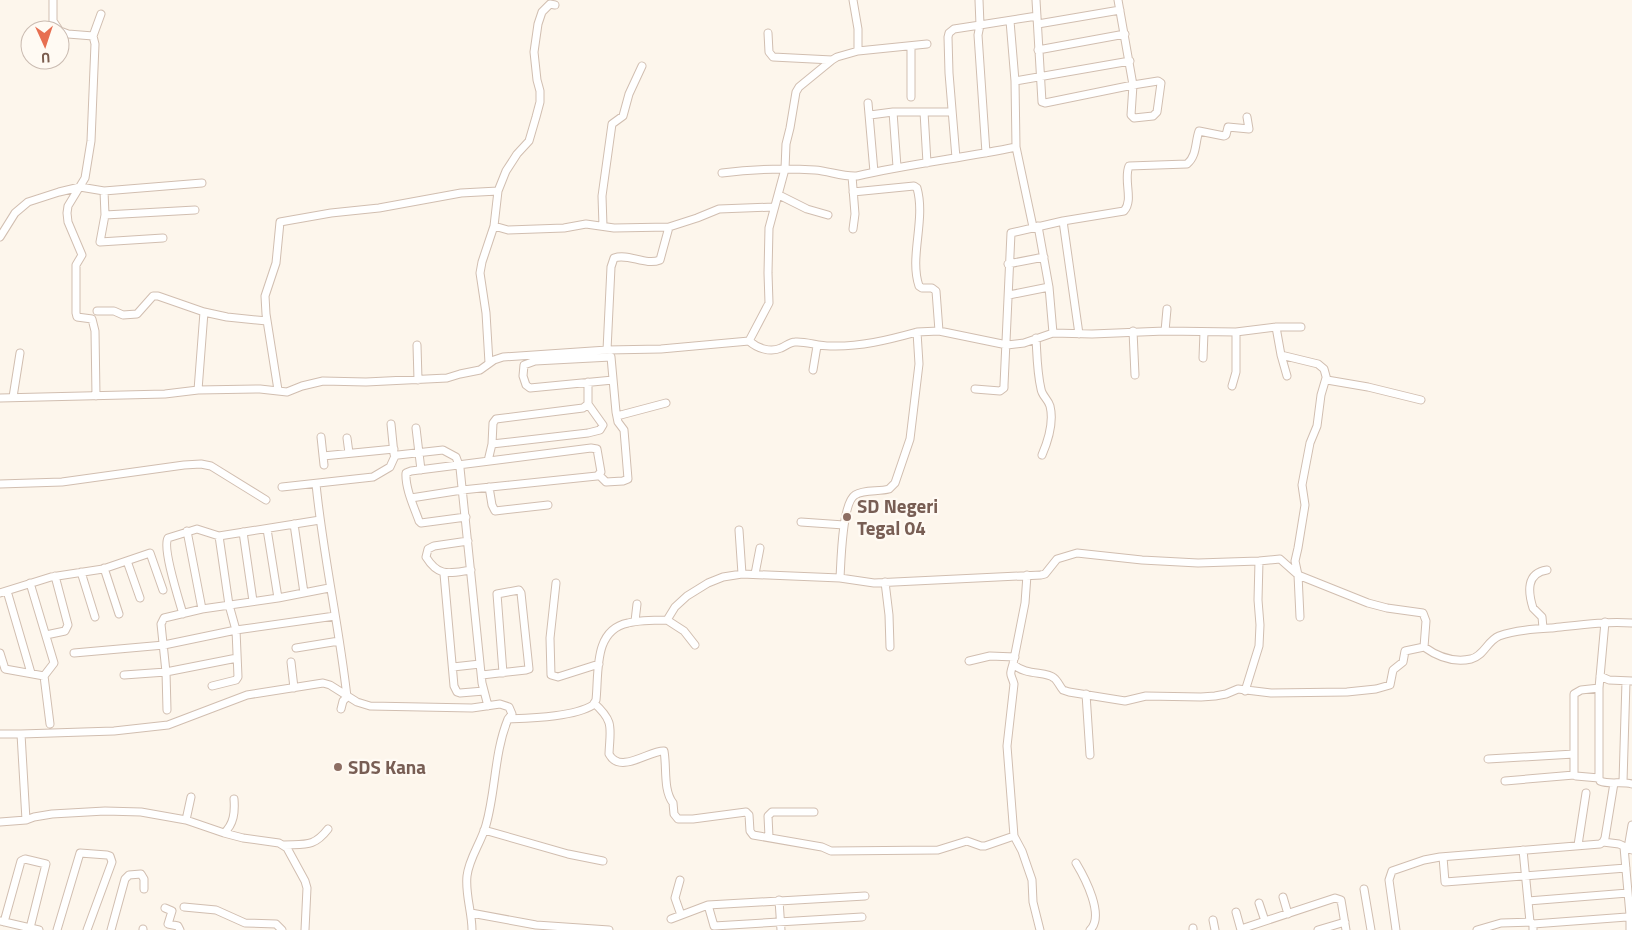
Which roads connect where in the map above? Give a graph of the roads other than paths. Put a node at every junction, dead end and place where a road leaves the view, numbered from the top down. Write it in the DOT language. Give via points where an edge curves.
graph roads {
  1 [pos="53,0"];
  2 [pos="853,0"];
  3 [pos="979,0"];
  4 [pos="1036,0"];
  5 [pos="1118,0"];
  6 [pos="556,5"];
  7 [pos="1120,10"];
  8 [pos="101,14"];
  9 [pos="53,20"];
  10 [pos="1037,20"];
  11 [pos="1010,21"];
  12 [pos="980,26"];
  13 [pos="768,33"];
  14 [pos="70,34"];
  15 [pos="1126,34"];
  16 [pos="92,36"];
  17 [pos="927,44"];
  18 [pos="911,46"];
  19 [pos="1038,50"];
  20 [pos="858,51"];
  21 [pos="832,60"];
  22 [pos="1130,60"];
  23 [pos="642,66"];
  24 [pos="1040,77"];
  25 [pos="1015,81"];
  26 [pos="1133,85"];
  27 [pos="911,96"];
  28 [pos="868,102"];
  29 [pos="894,112"];
  30 [pos="924,112"];
  31 [pos="952,112"];
  32 [pos="870,115"];
  33 [pos="1247,117"];
  34 [pos="1016,147"];
  35 [pos="986,153"];
  36 [pos="956,158"];
  37 [pos="927,162"];
  38 [pos="897,167"];
  39 [pos="786,169"];
  40 [pos="874,172"];
  41 [pos="722,173"];
  42 [pos="852,176"];
  43 [pos="202,184"];
  44 [pos="80,187"];
  45 [pos="104,190"];
  46 [pos="498,191"];
  47 [pos="853,192"];
  48 [pos="779,195"];
  49 [pos="774,208"];
  50 [pos="195,210"];
  51 [pos="105,215"];
  52 [pos="828,215"];
  53 [pos="1063,221"];
  54 [pos="494,226"];
  55 [pos="603,226"];
  56 [pos="669,227"];
  57 [pos="1036,227"];
  58 [pos="853,229"];
  59 [pos="0,237"];
  60 [pos="163,238"];
  61 [pos="1044,258"];
  62 [pos="1008,264"];
  63 [pos="1049,287"];
  64 [pos="1009,295"];
  65 [pos="1167,309"];
  66 [pos="97,311"];
  67 [pos="204,312"];
  68 [pos="267,321"];
  69 [pos="1276,327"];
  70 [pos="1301,327"];
  71 [pos="939,331"];
  72 [pos="1133,331"];
  73 [pos="1165,331"];
  74 [pos="917,332"];
  75 [pos="1204,332"];
  76 [pos="1236,332"];
  77 [pos="1053,333"];
  78 [pos="1080,334"];
  79 [pos="1036,338"];
  80 [pos="749,341"];
  81 [pos="417,345"];
  82 [pos="1007,345"];
  83 [pos="817,346"];
  84 [pos="607,350"];
  85 [pos="20,353"];
  86 [pos="1281,355"];
  87 [pos="1203,358"];
  88 [pos="490,363"];
  89 [pos="813,370"];
  90 [pos="1135,375"];
  91 [pos="1286,376"];
  92 [pos="1326,378"];
  93 [pos="418,380"];
  94 [pos="613,380"];
  95 [pos="588,382"];
  96 [pos="1232,386"];
  97 [pos="975,388"];
  98 [pos="198,390"];
  99 [pos="278,390"];
  100 [pos="96,396"];
  101 [pos="13,397"];
  102 [pos="0,398"];
  103 [pos="1421,400"];
  104 [pos="666,403"];
  105 [pos="588,404"];
  106 [pos="617,416"];
  107 [pos="391,424"];
  108 [pos="416,428"];
  109 [pos="321,437"];
  110 [pos="347,438"];
  111 [pos="492,444"];
  112 [pos="394,453"];
  113 [pos="418,453"];
  114 [pos="348,454"];
  115 [pos="1042,455"];
  116 [pos="323,456"];
  117 [pos="488,461"];
  118 [pos="324,465"];
  119 [pos="460,465"];
  120 [pos="421,470"];
  121 [pos="599,475"];
  122 [pos="0,484"];
  123 [pos="316,484"];
  124 [pos="282,487"];
  125 [pos="489,487"];
  126 [pos="462,490"];
  127 [pos="411,498"];
  128 [pos="266,500"];
  129 [pos="548,505"];
  130 [pos="466,517"];
  131 [pos="320,520"];
  132 [pos="801,522"];
  133 [pos="294,524"];
  134 [pos="844,525"];
  135 [pos="267,529"];
  136 [pos="739,530"];
  137 [pos="187,531"];
  138 [pos="243,532"];
  139 [pos="219,536"];
  140 [pos="468,541"];
  141 [pos="760,548"];
  142 [pos="127,561"];
  143 [pos="1259,561"];
  144 [pos="104,568"];
  145 [pos="471,570"];
  146 [pos="1547,570"];
  147 [pos="81,572"];
  148 [pos="444,574"];
  149 [pos="742,574"];
  150 [pos="755,574"];
  151 [pos="1027,575"];
  152 [pos="1298,575"];
  153 [pos="55,576"];
  154 [pos="840,578"];
  155 [pos="885,582"];
  156 [pos="30,583"];
  157 [pos="556,583"];
  158 [pos="330,588"];
  159 [pos="163,590"];
  160 [pos="3,592"];
  161 [pos="304,593"];
  162 [pos="140,598"];
  163 [pos="278,598"];
  164 [pos="253,602"];
  165 [pos="637,604"];
  166 [pos="229,605"];
  167 [pos="202,609"];
  168 [pos="118,614"];
  169 [pos="183,614"];
  170 [pos="335,616"];
  171 [pos="95,617"];
  172 [pos="1300,617"];
  173 [pos="667,620"];
  174 [pos="635,621"];
  175 [pos="1605,622"];
  176 [pos="1632,623"];
  177 [pos="1543,628"];
  178 [pos="236,630"];
  179 [pos="46,636"];
  180 [pos="339,641"];
  181 [pos="164,645"];
  182 [pos="695,645"];
  183 [pos="890,647"];
  184 [pos="1424,647"];
  185 [pos="296,648"];
  186 [pos="0,653"];
  187 [pos="74,654"];
  188 [pos="237,658"];
  189 [pos="969,661"];
  190 [pos="1014,661"];
  191 [pos="291,662"];
  192 [pos="480,664"];
  193 [pos="599,664"];
  194 [pos="453,667"];
  195 [pos="166,672"];
  196 [pos="31,673"];
  197 [pos="503,673"];
  198 [pos="482,675"];
  199 [pos="44,676"];
  200 [pos="124,676"];
  201 [pos="1600,676"];
  202 [pos="1629,681"];
  203 [pos="212,686"];
  204 [pos="294,688"];
  205 [pos="1599,688"];
  206 [pos="484,691"];
  207 [pos="1246,691"];
  208 [pos="1086,694"];
  209 [pos="347,697"];
  210 [pos="594,703"];
  211 [pos="488,706"];
  212 [pos="341,709"];
  213 [pos="167,710"];
  214 [pos="508,719"];
  215 [pos="50,724"];
  216 [pos="0,734"];
  217 [pos="21,734"];
  218 [pos="1574,754"];
  219 [pos="1090,755"];
  220 [pos="1488,759"];
  221 [pos="1574,775"];
  222 [pos="1599,778"];
  223 [pos="1505,781"];
  224 [pos="1624,782"];
  225 [pos="1614,784"];
  226 [pos="1632,784"];
  227 [pos="1586,793"];
  228 [pos="191,797"];
  229 [pos="234,799"];
  230 [pos="814,812"];
  231 [pos="26,820"];
  232 [pos="186,820"];
  233 [pos="0,822"];
  234 [pos="1632,825"];
  235 [pos="328,829"];
  236 [pos="484,830"];
  237 [pos="224,834"];
  238 [pos="1014,836"];
  239 [pos="769,837"];
  240 [pos="1604,842"];
  241 [pos="284,845"];
  242 [pos="1578,845"];
  243 [pos="1628,849"];
  244 [pos="1523,850"];
  245 [pos="1443,857"];
  246 [pos="603,861"];
  247 [pos="1076,863"];
  248 [pos="1626,868"];
  249 [pos="1526,876"];
  250 [pos="680,880"];
  251 [pos="144,889"];
  252 [pos="1364,890"];
  253 [pos="1628,892"];
  254 [pos="865,896"];
  255 [pos="1283,897"];
  256 [pos="779,900"];
  257 [pos="1528,901"];
  258 [pos="1259,903"];
  259 [pos="708,905"];
  260 [pos="165,908"];
  261 [pos="184,908"];
  262 [pos="1236,912"];
  263 [pos="471,913"];
  264 [pos="1288,914"];
  265 [pos="1630,915"];
  266 [pos="681,916"];
  267 [pos="862,917"];
  268 [pos="671,919"];
  269 [pos="1213,920"];
  270 [pos="2,921"];
  271 [pos="1265,921"];
  272 [pos="1345,922"];
  273 [pos="1532,925"];
  274 [pos="781,926"];
  275 [pos="30,928"];
  276 [pos="39,930"];
  277 [pos="57,930"];
  278 [pos="87,930"];
  279 [pos="112,930"];
  280 [pos="180,930"];
  281 [pos="282,930"];
  282 [pos="306,930"];
  283 [pos="472,930"];
  284 [pos="609,930"];
  285 [pos="1040,930"];
  286 [pos="1090,930"];
  287 [pos="1215,930"];
  288 [pos="1241,930"];
  289 [pos="1318,930"];
  290 [pos="1346,930"];
  291 [pos="1372,930"];
  292 [pos="1396,930"];
  293 [pos="1477,930"];
  294 [pos="1630,930"];
  1 -- 9 [label="street"];
  2 -- 20 [label="street"];
  3 -- 12 [label="street"];
  4 -- 10 [label="street"];
  5 -- 7 [label="street"];
  6 -- 46 [label="street" via="547,6 538,24 533,56 540,102 532,134 506,171"];
  7 -- 10 [label="street"];
  7 -- 15 [label="street"];
  8 -- 16 [label="street"];
  10 -- 11 [label="street"];
  10 -- 19 [label="street"];
  11 -- 12 [label="street"];
  11 -- 25 [label="street"];
  12 -- 31 [label="street" via="954,29 949,33"];
  12 -- 35 [label="street"];
  13 -- 21 [label="street" via="772,57"];
  14 -- 16 [label="street"];
  15 -- 19 [label="street"];
  15 -- 22 [label="street"];
  16 -- 44 [label="street" via="95,54 91,141 85,178"];
  17 -- 18 [label="street"];
  18 -- 20 [label="street"];
  18 -- 27 [label="street"];
  19 -- 24 [label="street"];
  20 -- 21 [label="street"];
  21 -- 39 [label="street" via="797,89 786,144"];
  22 -- 24 [label="street"];
  22 -- 26 [label="street"];
  23 -- 55 [label="street" via="623,116 612,124 602,196"];
  24 -- 25 [label="street"];
  24 -- 26 [label="street" via="1041,100 1045,103"];
  25 -- 34 [label="street"];
  26 -- 26 [label="street" via="1132,118 1154,116 1160,82"];
  28 -- 32 [label="street"];
  29 -- 30 [label="street"];
  29 -- 32 [label="street"];
  29 -- 38 [label="street"];
  30 -- 31 [label="street"];
  30 -- 37 [label="street"];
  31 -- 36 [label="street"];
  32 -- 40 [label="street"];
  33 -- 53 [label="street" via="1248,129 1228,127 1226,136 1198,132 1196,149 1187,164 1129,166 1128,205 1124,211"];
  34 -- 35 [label="street"];
  34 -- 57 [label="street"];
  35 -- 36 [label="street"];
  36 -- 37 [label="street"];
  37 -- 38 [label="street"];
  38 -- 40 [label="street"];
  39 -- 41 [label="street"];
  39 -- 42 [label="street"];
  39 -- 48 [label="street"];
  40 -- 42 [label="street"];
  42 -- 47 [label="street"];
  43 -- 45 [label="street"];
  44 -- 45 [label="street"];
  44 -- 59 [label="street" via="28,202 15,213"];
  44 -- 100 [label="street" via="68,206 67,214 82,255 76,264 76,313 77,317 92,319 95,331"];
  45 -- 51 [label="street"];
  46 -- 54 [label="street"];
  46 -- 68 [label="street" via="461,193 280,222 276,263 265,296"];
  47 -- 58 [label="street"];
  47 -- 71 [label="street" via="918,188 918,282 922,288 936,291"];
  48 -- 49 [label="street"];
  48 -- 52 [label="street" via="807,210"];
  49 -- 56 [label="street" via="723,208"];
  49 -- 80 [label="street" via="768,245 769,303"];
  50 -- 51 [label="street"];
  51 -- 60 [label="street" via="100,242"];
  53 -- 57 [label="street"];
  53 -- 78 [label="street"];
  54 -- 55 [label="street" via="508,230 586,224"];
  54 -- 88 [label="street" via="480,273"];
  55 -- 56 [label="street"];
  56 -- 84 [label="street" via="660,260 614,258 610,267"];
  57 -- 61 [label="street"];
  57 -- 62 [label="street" via="1011,233"];
  61 -- 62 [label="street"];
  61 -- 63 [label="street"];
  62 -- 64 [label="street"];
  63 -- 64 [label="street"];
  63 -- 77 [label="street"];
  64 -- 82 [label="street"];
  65 -- 73 [label="street"];
  66 -- 67 [label="street" via="137,314 153,296 158,296"];
  67 -- 68 [label="street"];
  67 -- 98 [label="street"];
  68 -- 99 [label="street"];
  69 -- 70 [label="street"];
  69 -- 76 [label="street"];
  69 -- 86 [label="street"];
  71 -- 74 [label="street"];
  71 -- 82 [label="street"];
  72 -- 73 [label="street"];
  72 -- 78 [label="street"];
  72 -- 90 [label="street"];
  73 -- 75 [label="street"];
  74 -- 83 [label="street" via="857,346"];
  74 -- 134 [label="street" via="919,364 911,429 899,473 889,490 854,495"];
  75 -- 76 [label="street"];
  75 -- 87 [label="street"];
  76 -- 96 [label="street" via="1236,372"];
  77 -- 78 [label="street"];
  77 -- 79 [label="street"];
  79 -- 82 [label="street"];
  79 -- 115 [label="street" via="1041,392 1051,412 1048,439"];
  80 -- 83 [label="street" via="771,350 794,342"];
  80 -- 84 [label="street"];
  81 -- 93 [label="street"];
  82 -- 97 [label="street" via="1004,388 1000,391"];
  83 -- 89 [label="street"];
  84 -- 88 [label="street" via="503,357"];
  85 -- 101 [label="street"];
  86 -- 91 [label="street"];
  86 -- 92 [label="street" via="1318,364 1324,369"];
  88 -- 93 [label="street" via="480,370 447,378"];
  92 -- 103 [label="street"];
  92 -- 152 [label="street" via="1302,485 1305,505 1295,561"];
  93 -- 99 [label="street" via="323,381 290,392"];
  94 -- 95 [label="street"];
  94 -- 95 [label="street" via="609,356 535,361 524,365 526,385 530,388"];
  94 -- 106 [label="street"];
  95 -- 105 [label="street"];
  98 -- 99 [label="street"];
  98 -- 100 [label="street"];
  100 -- 101 [label="street"];
  101 -- 102 [label="street"];
  104 -- 106 [label="street"];
  105 -- 111 [label="street" via="568,411 496,419"];
  105 -- 111 [label="street" via="603,425 600,430"];
  106 -- 121 [label="street" via="624,430 628,479 606,482"];
  107 -- 112 [label="street"];
  108 -- 113 [label="street"];
  109 -- 116 [label="street"];
  110 -- 114 [label="street"];
  111 -- 117 [label="street"];
  112 -- 113 [label="street"];
  112 -- 114 [label="street"];
  112 -- 123 [label="street" via="390,467 373,477"];
  113 -- 119 [label="street" via="443,450 456,457"];
  113 -- 120 [label="street"];
  114 -- 116 [label="street"];
  116 -- 118 [label="street"];
  117 -- 119 [label="street"];
  117 -- 121 [label="street" via="591,448 597,449 599,454"];
  119 -- 120 [label="street"];
  119 -- 126 [label="street"];
  120 -- 127 [label="street" via="405,474"];
  121 -- 125 [label="street"];
  122 -- 128 [label="street" via="62,482 201,464 219,470"];
  123 -- 124 [label="street"];
  123 -- 131 [label="street"];
  125 -- 126 [label="street"];
  125 -- 129 [label="street" via="496,511"];
  126 -- 127 [label="street"];
  126 -- 130 [label="street"];
  127 -- 130 [label="street" via="421,523"];
  130 -- 140 [label="street"];
  131 -- 133 [label="street"];
  131 -- 158 [label="street"];
  132 -- 134 [label="street"];
  133 -- 135 [label="street"];
  133 -- 161 [label="street"];
  134 -- 154 [label="street"];
  135 -- 138 [label="street"];
  135 -- 163 [label="street"];
  136 -- 149 [label="street"];
  137 -- 139 [label="street" via="197,529"];
  137 -- 167 [label="street"];
  137 -- 169 [label="street" via="168,538 166,542"];
  138 -- 139 [label="street"];
  138 -- 164 [label="street"];
  139 -- 166 [label="street"];
  140 -- 145 [label="street"];
  140 -- 148 [label="street" via="428,549 426,557"];
  141 -- 150 [label="street"];
  142 -- 144 [label="street"];
  142 -- 159 [label="street" via="150,553"];
  142 -- 162 [label="street"];
  143 -- 151 [label="street" via="1169,562 1077,553 1057,559 1045,574"];
  143 -- 152 [label="street" via="1283,560"];
  143 -- 207 [label="street" via="1259,646"];
  144 -- 147 [label="street"];
  144 -- 168 [label="street"];
  145 -- 148 [label="street"];
  145 -- 192 [label="street"];
  146 -- 177 [label="street" via="1536,573 1530,586 1533,608 1542,617"];
  147 -- 153 [label="street"];
  147 -- 171 [label="street"];
  148 -- 194 [label="street"];
  149 -- 150 [label="street"];
  149 -- 173 [label="street" via="716,579 691,593 675,607"];
  150 -- 154 [label="street"];
  151 -- 155 [label="street"];
  151 -- 190 [label="street"];
  152 -- 172 [label="street"];
  152 -- 184 [label="street" via="1376,606 1423,613 1426,621"];
  153 -- 156 [label="street"];
  153 -- 179 [label="street" via="68,626 65,631"];
  154 -- 155 [label="street"];
  155 -- 183 [label="street"];
  156 -- 160 [label="street"];
  156 -- 179 [label="street"];
  157 -- 193 [label="street" via="550,638 551,675 558,677"];
  158 -- 161 [label="street"];
  158 -- 170 [label="street"];
  160 -- 196 [label="street"];
  161 -- 163 [label="street"];
  163 -- 164 [label="street"];
  164 -- 166 [label="street"];
  165 -- 174 [label="street"];
  166 -- 167 [label="street"];
  166 -- 178 [label="street"];
  167 -- 169 [label="street"];
  169 -- 181 [label="street" via="162,620"];
  170 -- 178 [label="street"];
  170 -- 180 [label="street"];
  173 -- 174 [label="street"];
  173 -- 182 [label="street" via="684,631"];
  174 -- 193 [label="street" via="622,624 608,634 602,643"];
  175 -- 176 [label="street"];
  175 -- 177 [label="street"];
  175 -- 201 [label="street"];
  177 -- 184 [label="street" via="1496,638 1471,659 1441,657"];
  178 -- 181 [label="street"];
  178 -- 188 [label="street"];
  179 -- 199 [label="street" via="54,663"];
  180 -- 185 [label="street"];
  180 -- 209 [label="street"];
  181 -- 187 [label="street"];
  181 -- 195 [label="street"];
  184 -- 207 [label="street" via="1406,651 1403,662 1393,670 1390,685 1376,689 1299,693"];
  186 -- 196 [label="street" via="5,669"];
  188 -- 195 [label="street"];
  188 -- 203 [label="street" via="238,679"];
  189 -- 190 [label="street" via="990,656"];
  190 -- 208 [label="street" via="1032,673 1055,678 1063,690"];
  190 -- 238 [label="street" via="1010,674 1014,684 1007,746"];
  191 -- 204 [label="street"];
  192 -- 194 [label="street"];
  192 -- 198 [label="street"];
  193 -- 210 [label="street"];
  194 -- 206 [label="street" via="457,692"];
  195 -- 200 [label="street"];
  195 -- 213 [label="street"];
  196 -- 199 [label="street"];
  197 -- 197 [label="street" via="529,669 519,590 497,594"];
  197 -- 198 [label="street"];
  198 -- 206 [label="street"];
  199 -- 215 [label="street"];
  201 -- 202 [label="street"];
  201 -- 205 [label="street"];
  202 -- 224 [label="street"];
  204 -- 209 [label="street" via="327,684"];
  204 -- 217 [label="street" via="240,697 168,726"];
  205 -- 218 [label="street" via="1574,694"];
  205 -- 222 [label="street"];
  206 -- 211 [label="street"];
  207 -- 208 [label="street" via="1238,689 1201,697 1146,696 1125,700"];
  208 -- 219 [label="street"];
  209 -- 211 [label="street" via="377,707"];
  209 -- 212 [label="street"];
  210 -- 214 [label="street" via="578,711"];
  210 -- 239 [label="street" via="608,718 611,727 611,757 628,762 664,751 667,790 678,819 746,812 751,833"];
  211 -- 214 [label="street" via="500,704 509,707 512,714"];
  214 -- 236 [label="street" via="499,746"];
  216 -- 217 [label="street"];
  217 -- 231 [label="street"];
  218 -- 220 [label="street"];
  218 -- 221 [label="street"];
  221 -- 222 [label="street"];
  221 -- 223 [label="street"];
  222 -- 225 [label="street" via="1604,783"];
  224 -- 225 [label="street"];
  224 -- 226 [label="street"];
  225 -- 240 [label="street"];
  227 -- 242 [label="street"];
  228 -- 232 [label="street"];
  229 -- 237 [label="street" via="232,822"];
  230 -- 239 [label="street" via="772,812 768,816"];
  231 -- 232 [label="street" via="52,814 105,811 141,812"];
  231 -- 233 [label="street"];
  232 -- 237 [label="street"];
  234 -- 243 [label="street"];
  235 -- 241 [label="street" via="319,840 311,843"];
  236 -- 246 [label="street"];
  236 -- 263 [label="street" via="467,875"];
  237 -- 241 [label="street"];
  238 -- 239 [label="street" via="985,846 968,841 938,850 831,851"];
  238 -- 285 [label="street" via="1032,880"];
  240 -- 242 [label="street"];
  240 -- 243 [label="street"];
  241 -- 282 [label="street" via="307,888"];
  242 -- 244 [label="street"];
  243 -- 248 [label="street"];
  244 -- 245 [label="street"];
  244 -- 249 [label="street"];
  245 -- 249 [label="street" via="1445,882"];
  245 -- 292 [label="street" via="1392,871 1389,880"];
  247 -- 286 [label="street" via="1090,890 1097,919"];
  248 -- 249 [label="street"];
  248 -- 253 [label="street"];
  249 -- 257 [label="street"];
  250 -- 266 [label="street" via="675,898"];
  251 -- 279 [label="street" via="141,874 132,874 125,879"];
  252 -- 291 [label="street"];
  253 -- 257 [label="street"];
  253 -- 265 [label="street"];
  254 -- 256 [label="street"];
  255 -- 264 [label="street"];
  256 -- 259 [label="street"];
  256 -- 274 [label="street"];
  257 -- 273 [label="street"];
  258 -- 271 [label="street"];
  259 -- 266 [label="street"];
  259 -- 274 [label="street" via="714,926"];
  260 -- 280 [label="street" via="172,911 168,924 178,926"];
  261 -- 281 [label="street" via="216,910 245,923 276,924"];
  262 -- 288 [label="street"];
  263 -- 283 [label="street"];
  263 -- 284 [label="street" via="536,925"];
  264 -- 271 [label="street"];
  264 -- 272 [label="street" via="1338,898"];
  265 -- 273 [label="street"];
  265 -- 294 [label="street"];
  266 -- 268 [label="street"];
  267 -- 274 [label="street"];
  269 -- 287 [label="street"];
  270 -- 275 [label="street"];
  270 -- 275 [label="street" via="21,861 46,864"];
  271 -- 288 [label="street"];
  272 -- 289 [label="street"];
  272 -- 290 [label="street"];
  273 -- 293 [label="street" via="1501,923"];
  275 -- 276 [label="street"];
  277 -- 278 [label="street" via="80,853 107,855 112,862"];
}
